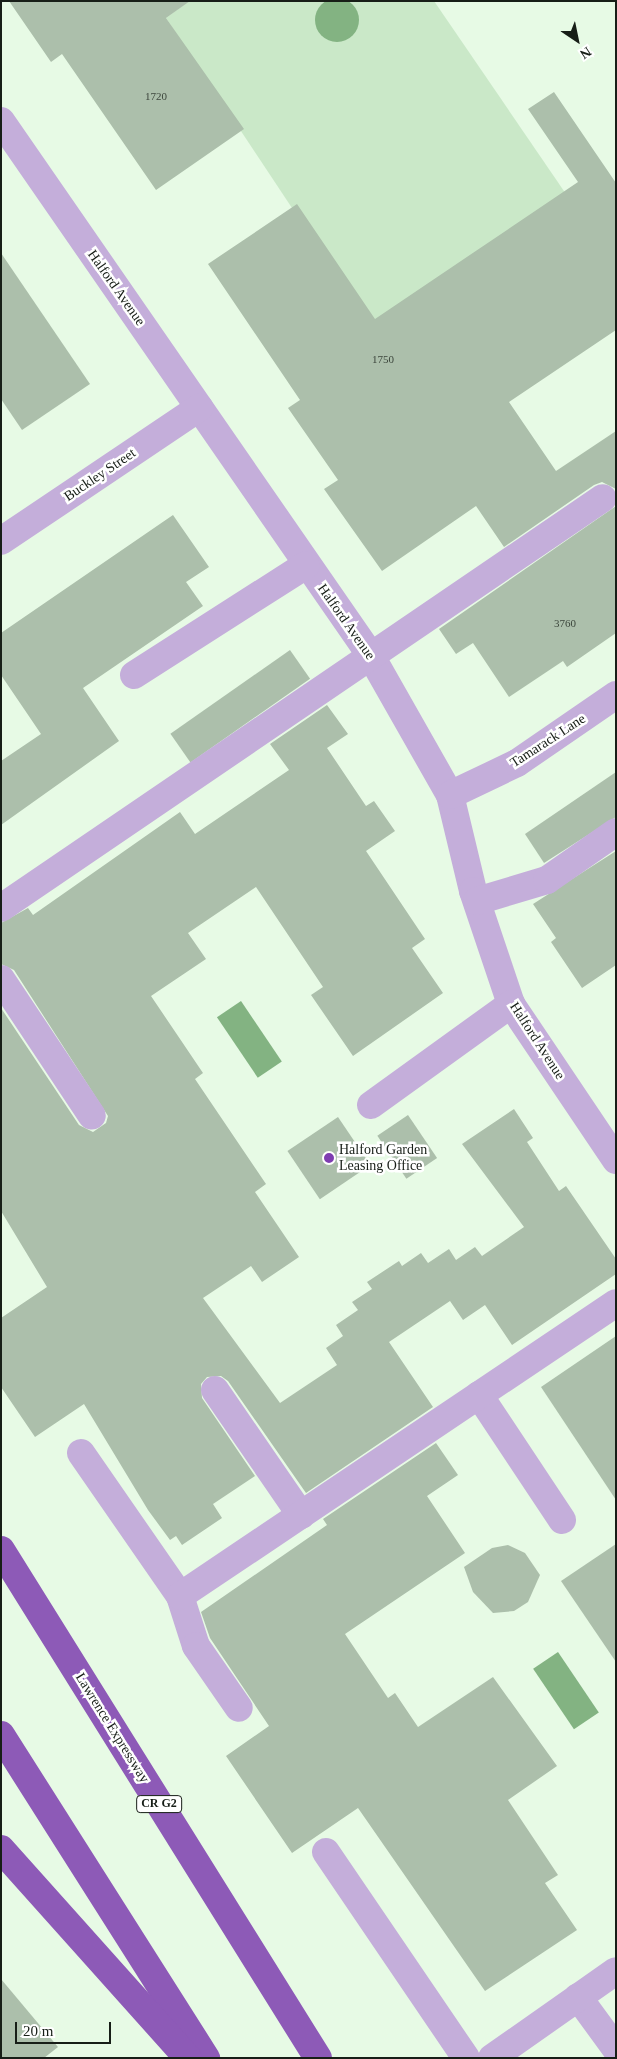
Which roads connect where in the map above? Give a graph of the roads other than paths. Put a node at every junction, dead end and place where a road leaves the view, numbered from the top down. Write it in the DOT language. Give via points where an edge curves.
graph roads {
  1 [pos="1,121"];
  2 [pos="199,408"];
  3 [pos="603,498"];
  4 [pos="1,541"];
  5 [pos="306,565"];
  6 [pos="371,656"];
  7 [pos="134,675"];
  8 [pos="616,695"];
  9 [pos="450,795"];
  10 [pos="616,832"];
  11 [pos="477,901"];
  12 [pos="1,908"];
  13 [pos="1,980"];
  14 [pos="511,1004"];
  15 [pos="371,1105"];
  16 [pos="92,1116"];
  17 [pos="616,1160"];
  18 [pos="616,1303"];
  19 [pos="215,1390"];
  20 [pos="479,1395"];
  21 [pos="80,1453"];
  22 [pos="302,1515"];
  23 [pos="562,1520"];
  24 [pos="1,1550"];
  25 [pos="180,1596"];
  26 [pos="239,1708"];
  27 [pos="1,1734"];
  28 [pos="1,1849"];
  29 [pos="326,1852"];
  30 [pos="616,1971"];
  31 [pos="578,1997"];
  32 [pos="616,2049"];
  33 [pos="188,2058"];
  34 [pos="206,2058"];
  35 [pos="318,2058"];
  36 [pos="466,2058"];
  37 [pos="492,2058"];
  1 -- 2 [label="street, Halford Avenue"];
  2 -- 4 [label="street, Buckley Street"];
  2 -- 5 [label="street, Halford Avenue"];
  3 -- 6 [label="street"];
  5 -- 6 [label="street, Halford Avenue"];
  5 -- 7 [label="street"];
  6 -- 9 [label="street, Halford Avenue"];
  6 -- 12 [label="street"];
  8 -- 9 [label="street, Tamarack Lane" via="517,763"];
  9 -- 11 [label="street, Halford Avenue"];
  10 -- 11 [label="street" via="547,880"];
  11 -- 14 [label="street, Halford Avenue"];
  13 -- 16 [label="street"];
  14 -- 15 [label="street"];
  14 -- 17 [label="street, Halford Avenue"];
  18 -- 20 [label="street"];
  19 -- 22 [label="street"];
  20 -- 22 [label="street"];
  20 -- 23 [label="street"];
  21 -- 25 [label="street"];
  22 -- 25 [label="street"];
  24 -- 35 [label="highway, Lawrence Expressway / CR G2"];
  25 -- 26 [label="street" via="196,1646"];
  27 -- 34 [label="highway"];
  28 -- 33 [label="highway"];
  29 -- 36 [label="street"];
  30 -- 31 [label="street"];
  31 -- 32 [label="street"];
  31 -- 37 [label="street"];
}
